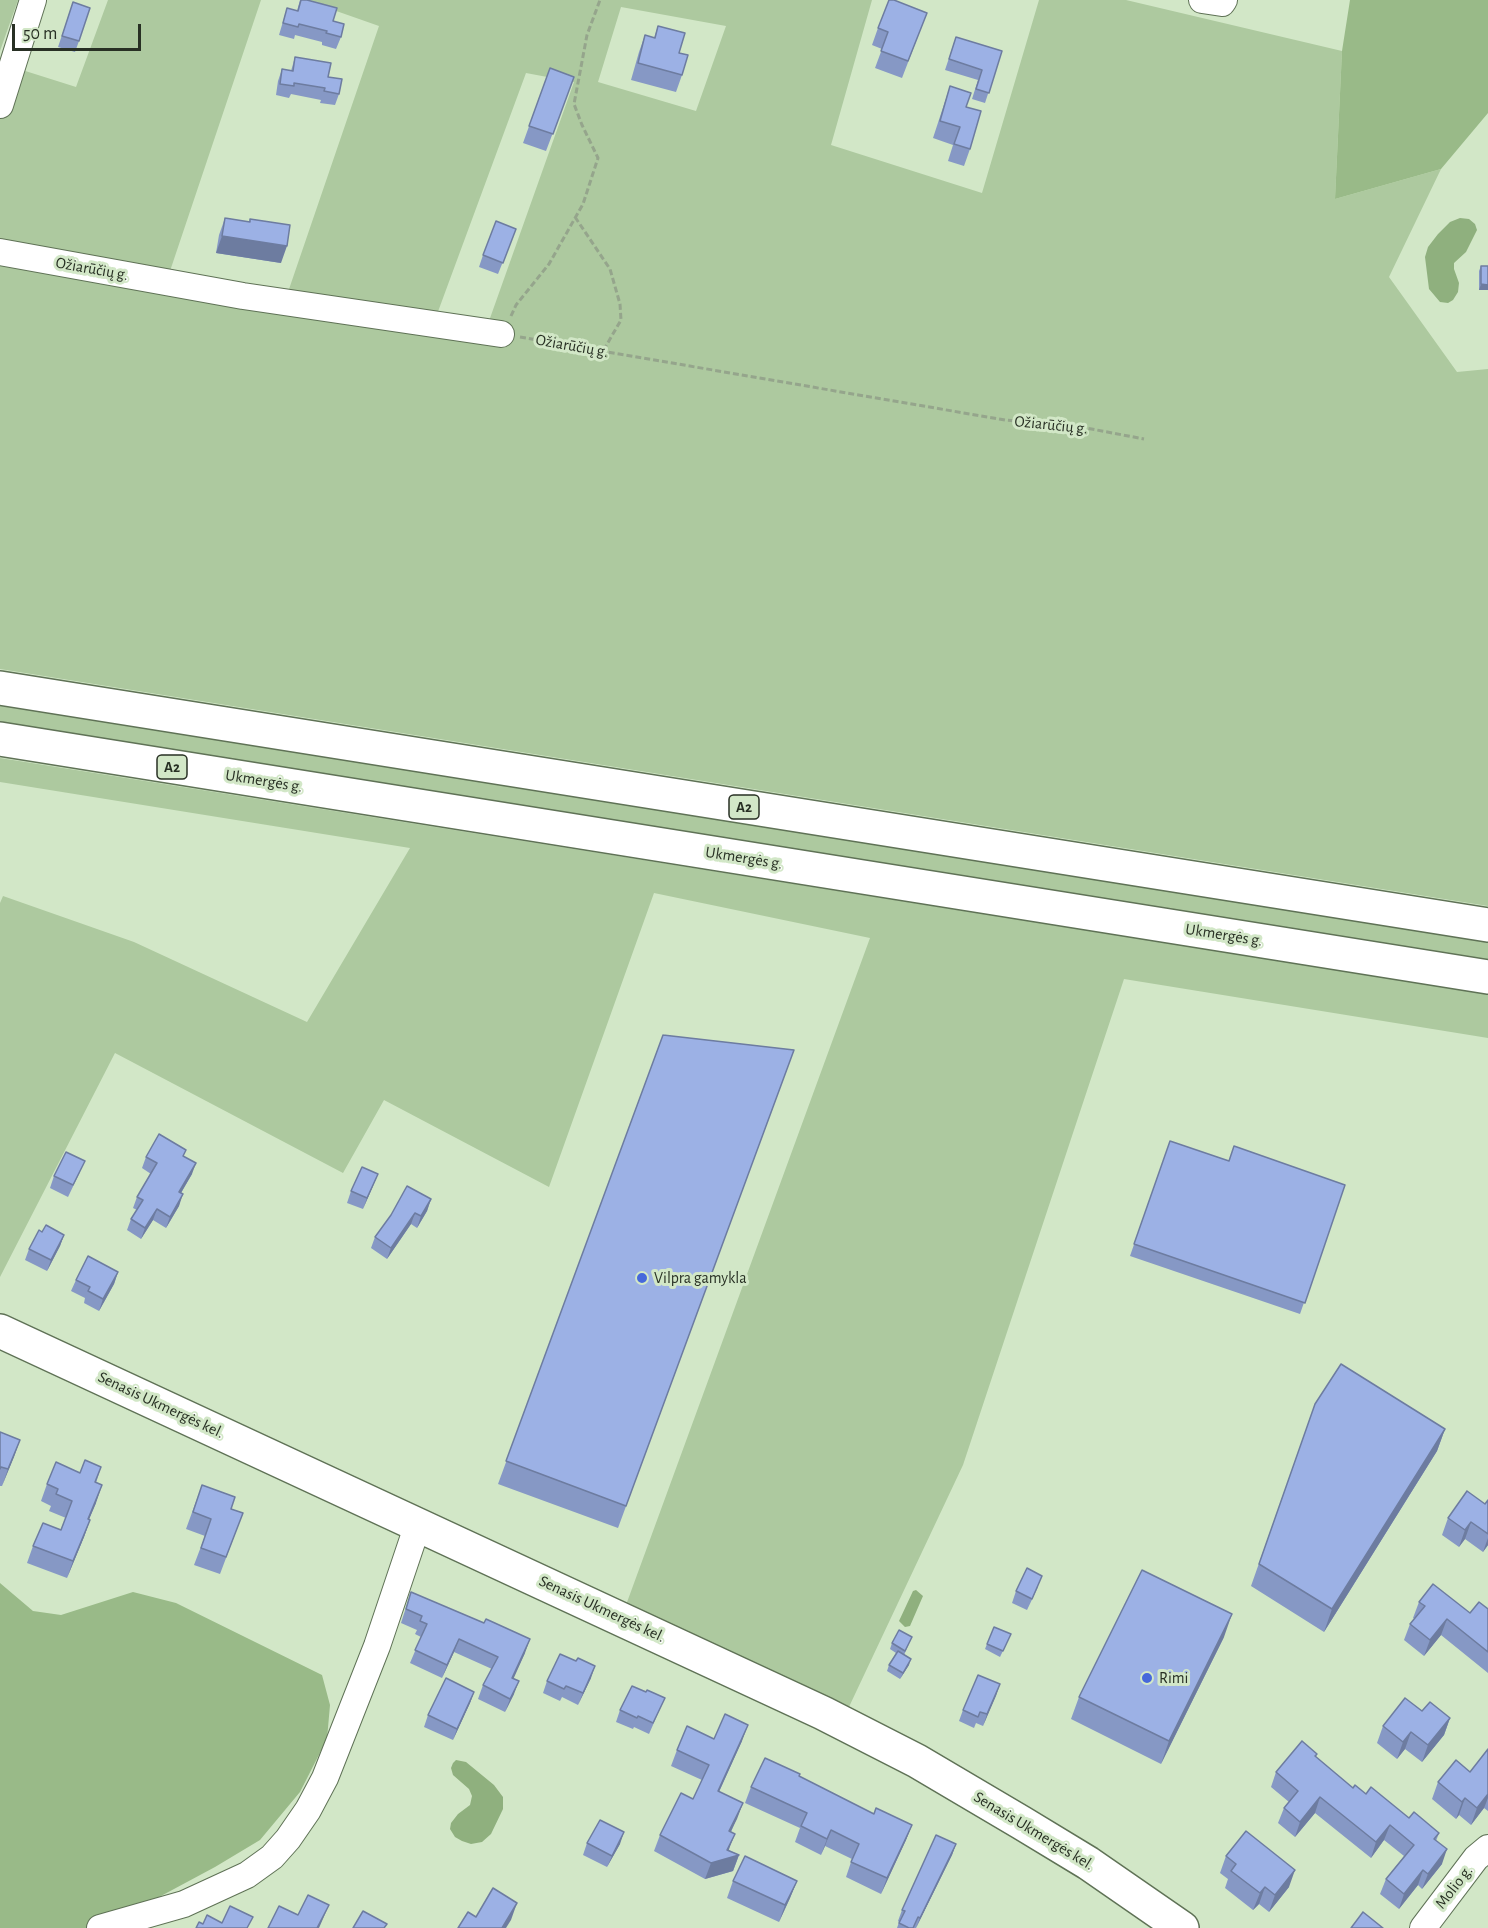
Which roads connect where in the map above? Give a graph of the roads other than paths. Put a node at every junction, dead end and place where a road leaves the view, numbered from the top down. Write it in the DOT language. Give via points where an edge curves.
graph roads {
  1 [pos="33,0"];
  2 [pos="1202,0"];
  3 [pos="1224,0"];
  4 [pos="0,105"];
  5 [pos="0,252"];
  6 [pos="501,334"];
  7 [pos="0,688"];
  8 [pos="0,739"];
  9 [pos="1488,925"];
  10 [pos="1488,977"];
  11 [pos="0,1331"];
  12 [pos="418,1524"];
  13 [pos="1488,1848"];
  14 [pos="100,1928"];
  15 [pos="1182,1928"];
  16 [pos="1423,1928"];
  1 -- 4 [label="street"];
  2 -- 3 [label="street"];
  5 -- 6 [label="street, Ožiarūčių g." via="243,296"];
  7 -- 9 [label="main road, A2"];
  8 -- 10 [label="main road, Ukmergės g. / A2"];
  11 -- 12 [label="main road, Senasis Ukmergės kel."];
  12 -- 14 [label="street" via="325,1778 288,1839 272,1857 237,1880 184,1904"];
  12 -- 15 [label="main road, Senasis Ukmergės kel." via="813,1708 917,1761 1088,1863"];
  13 -- 16 [label="street, Molio g." via="1476,1858"];
}
